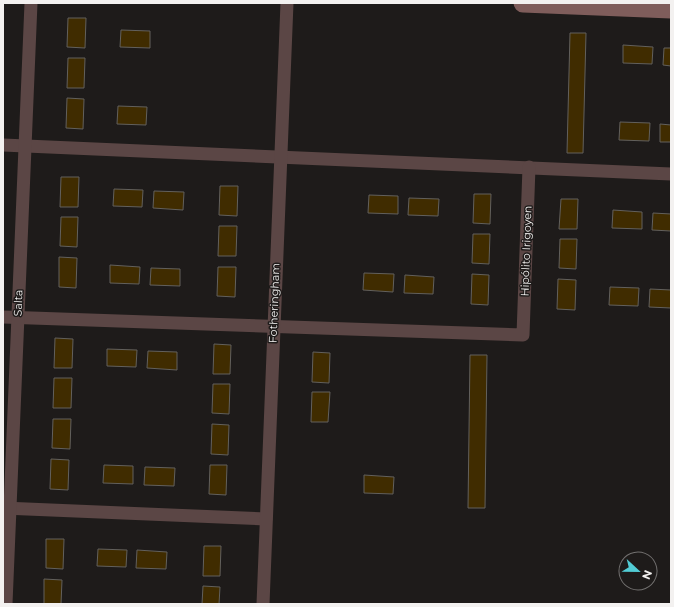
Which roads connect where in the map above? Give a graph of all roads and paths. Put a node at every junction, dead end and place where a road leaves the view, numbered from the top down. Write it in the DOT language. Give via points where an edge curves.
graph roads {
  1 [pos="31,3"];
  2 [pos="287,3"];
  3 [pos="523,3"];
  4 [pos="671,9"];
  5 [pos="3,145"];
  6 [pos="24,146"];
  7 [pos="280,157"];
  8 [pos="529,167"];
  9 [pos="671,174"];
  10 [pos="3,317"];
  11 [pos="18,318"];
  12 [pos="274,326"];
  13 [pos="6,508"];
  14 [pos="266,519"];
  15 [pos="6,604"];
  16 [pos="263,604"];
  1 -- 6 [label="street, Salta"];
  2 -- 7 [label="street, Fotheringham"];
  3 -- 4 [label="main road"];
  5 -- 6 [label="street"];
  6 -- 7 [label="street"];
  6 -- 11 [label="street, Salta"];
  7 -- 8 [label="street"];
  7 -- 12 [label="street, Fotheringham"];
  8 -- 9 [label="street"];
  8 -- 12 [label="street, Hipólito Irigoyen" via="523,335"];
  10 -- 11 [label="street"];
  11 -- 12 [label="street"];
  11 -- 13 [label="street, Salta"];
  12 -- 14 [label="street, Fotheringham"];
  13 -- 14 [label="street"];
  13 -- 15 [label="street, Salta"];
  14 -- 16 [label="street, Fotheringham"];
}
